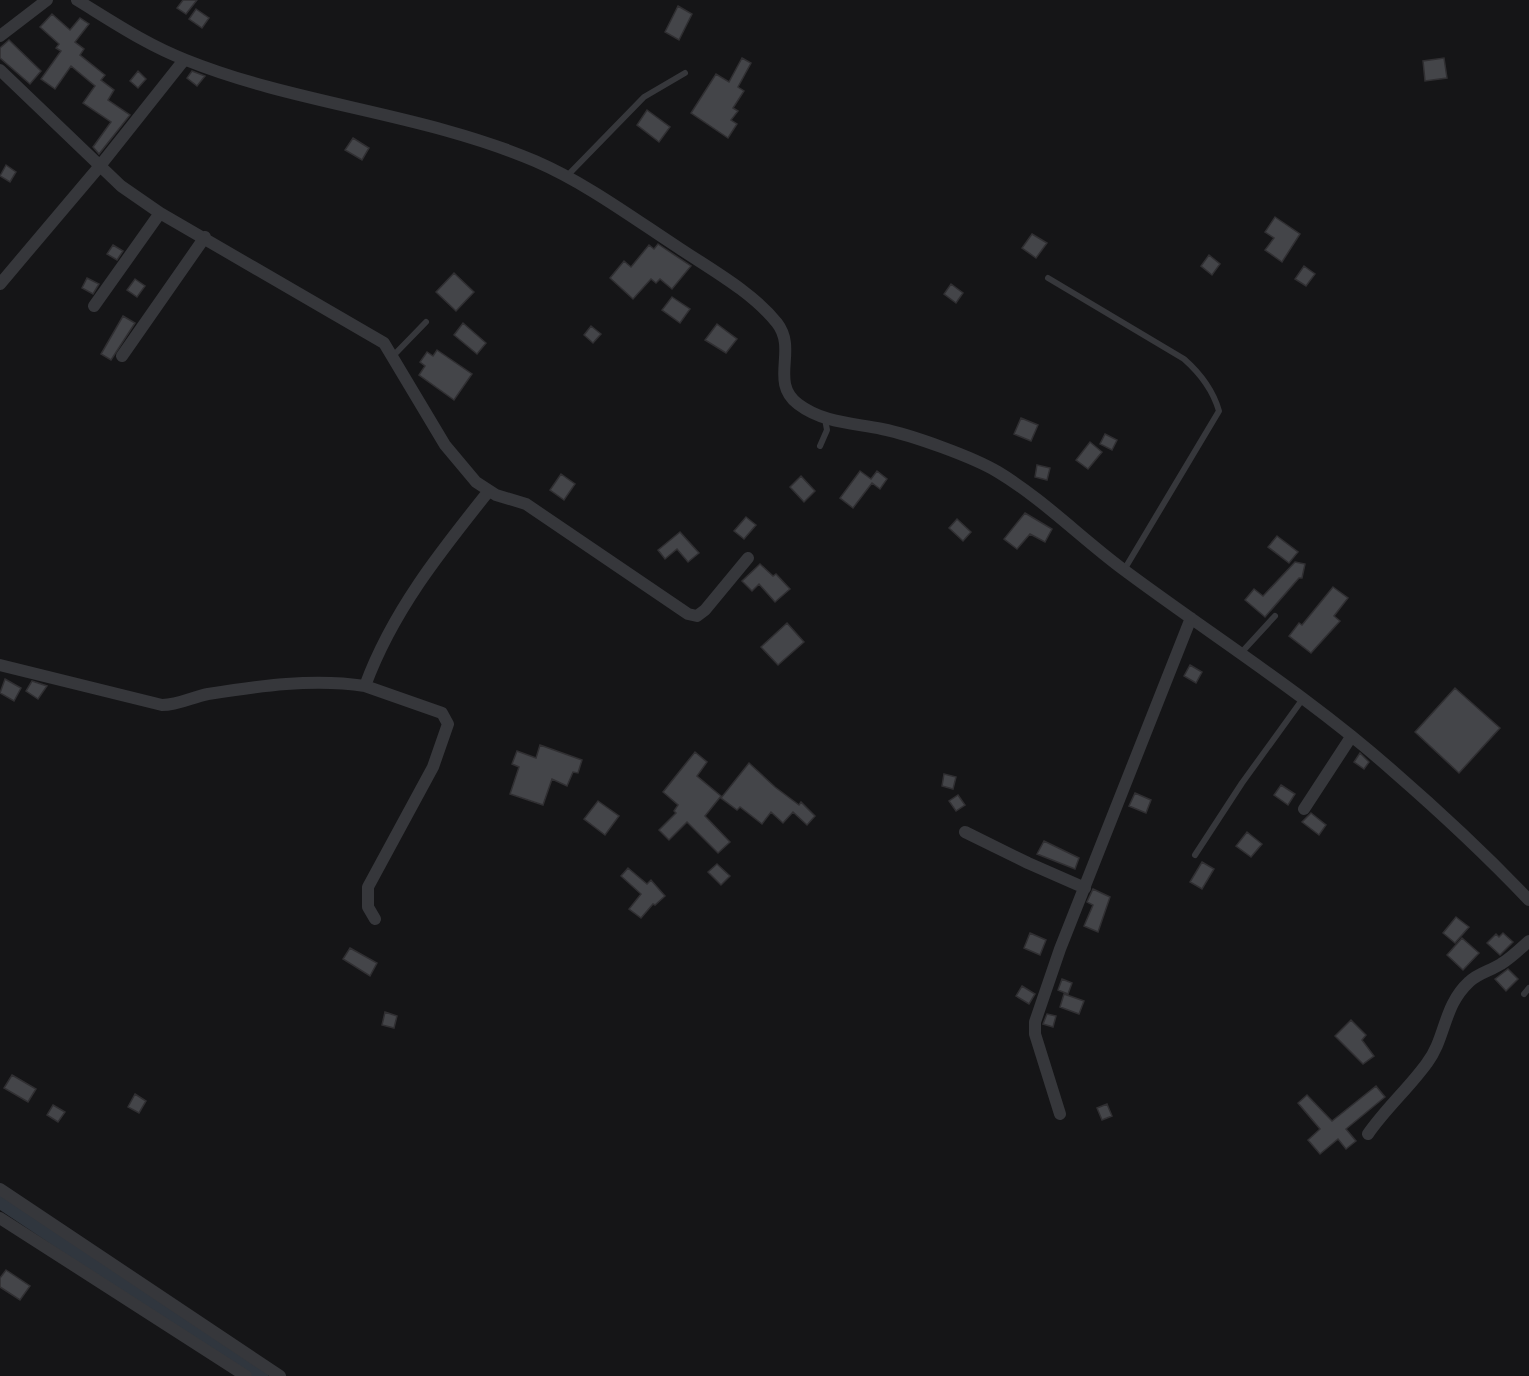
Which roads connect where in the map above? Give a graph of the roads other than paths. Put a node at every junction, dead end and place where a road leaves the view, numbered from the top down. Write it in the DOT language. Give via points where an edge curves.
graph roads {
  1 [pos="47,0"];
  2 [pos="77,0"];
  3 [pos="0,36"];
  4 [pos="184,60"];
  5 [pos="0,70"];
  6 [pos="685,73"];
  7 [pos="99,167"];
  8 [pos="566,177"];
  9 [pos="160,213"];
  10 [pos="205,237"];
  11 [pos="1048,278"];
  12 [pos="0,284"];
  13 [pos="94,306"];
  14 [pos="426,322"];
  15 [pos="122,356"];
  16 [pos="393,356"];
  17 [pos="825,419"];
  18 [pos="820,446"];
  19 [pos="488,492"];
  20 [pos="748,558"];
  21 [pos="1124,570"];
  22 [pos="1275,616"];
  23 [pos="1191,618"];
  24 [pos="1241,653"];
  25 [pos="0,665"];
  26 [pos="365,686"];
  27 [pos="1302,700"];
  28 [pos="1351,737"];
  29 [pos="1304,809"];
  30 [pos="966,832"];
  31 [pos="1195,855"];
  32 [pos="1085,888"];
  33 [pos="1529,900"];
  34 [pos="375,919"];
  35 [pos="1529,941"];
  36 [pos="1529,988"];
  37 [pos="1524,994"];
  38 [pos="1060,1114"];
  39 [pos="1368,1134"];
  40 [pos="0,1189"];
  41 [pos="0,1218"];
  42 [pos="246,1376"];
  43 [pos="280,1376"];
  1 -- 3 [label="street"];
  2 -- 4 [label="street"];
  4 -- 7 [label="street"];
  4 -- 8 [label="street" via="245,81 404,119 489,145"];
  5 -- 7 [label="street"];
  6 -- 8 [label="lane" via="644,97"];
  7 -- 9 [label="street"];
  7 -- 12 [label="street"];
  8 -- 17 [label="street" via="751,298 778,325 786,340 784,384 794,402"];
  9 -- 10 [label="street"];
  9 -- 13 [label="street"];
  10 -- 15 [label="street"];
  10 -- 16 [label="street" via="376,336"];
  11 -- 21 [label="lane" via="1184,359 1214,394 1219,411"];
  14 -- 16 [label="lane"];
  16 -- 19 [label="street" via="445,445"];
  17 -- 18 [label="lane" via="827,430"];
  17 -- 21 [label="street" via="887,430 993,469"];
  19 -- 20 [label="street" via="526,504 688,614 697,616 705,610"];
  19 -- 26 [label="street" via="406,602 385,638"];
  21 -- 23 [label="street"];
  22 -- 24 [label="lane"];
  23 -- 24 [label="street"];
  23 -- 32 [label="street"];
  24 -- 27 [label="street"];
  25 -- 26 [label="street" via="162,705 292,683 338,681"];
  26 -- 34 [label="street" via="442,713 448,724 433,767 368,887 368,908"];
  27 -- 28 [label="street"];
  27 -- 31 [label="lane"];
  28 -- 29 [label="street"];
  28 -- 33 [label="street" via="1393,770"];
  30 -- 32 [label="street"];
  32 -- 38 [label="street" via="1035,1022 1035,1034"];
  35 -- 39 [label="street" via="1504,963 1468,983 1452,1005 1427,1063"];
  36 -- 37 [label="lane"];
  40 -- 43 [label="street"];
  41 -- 42 [label="street"];
}
